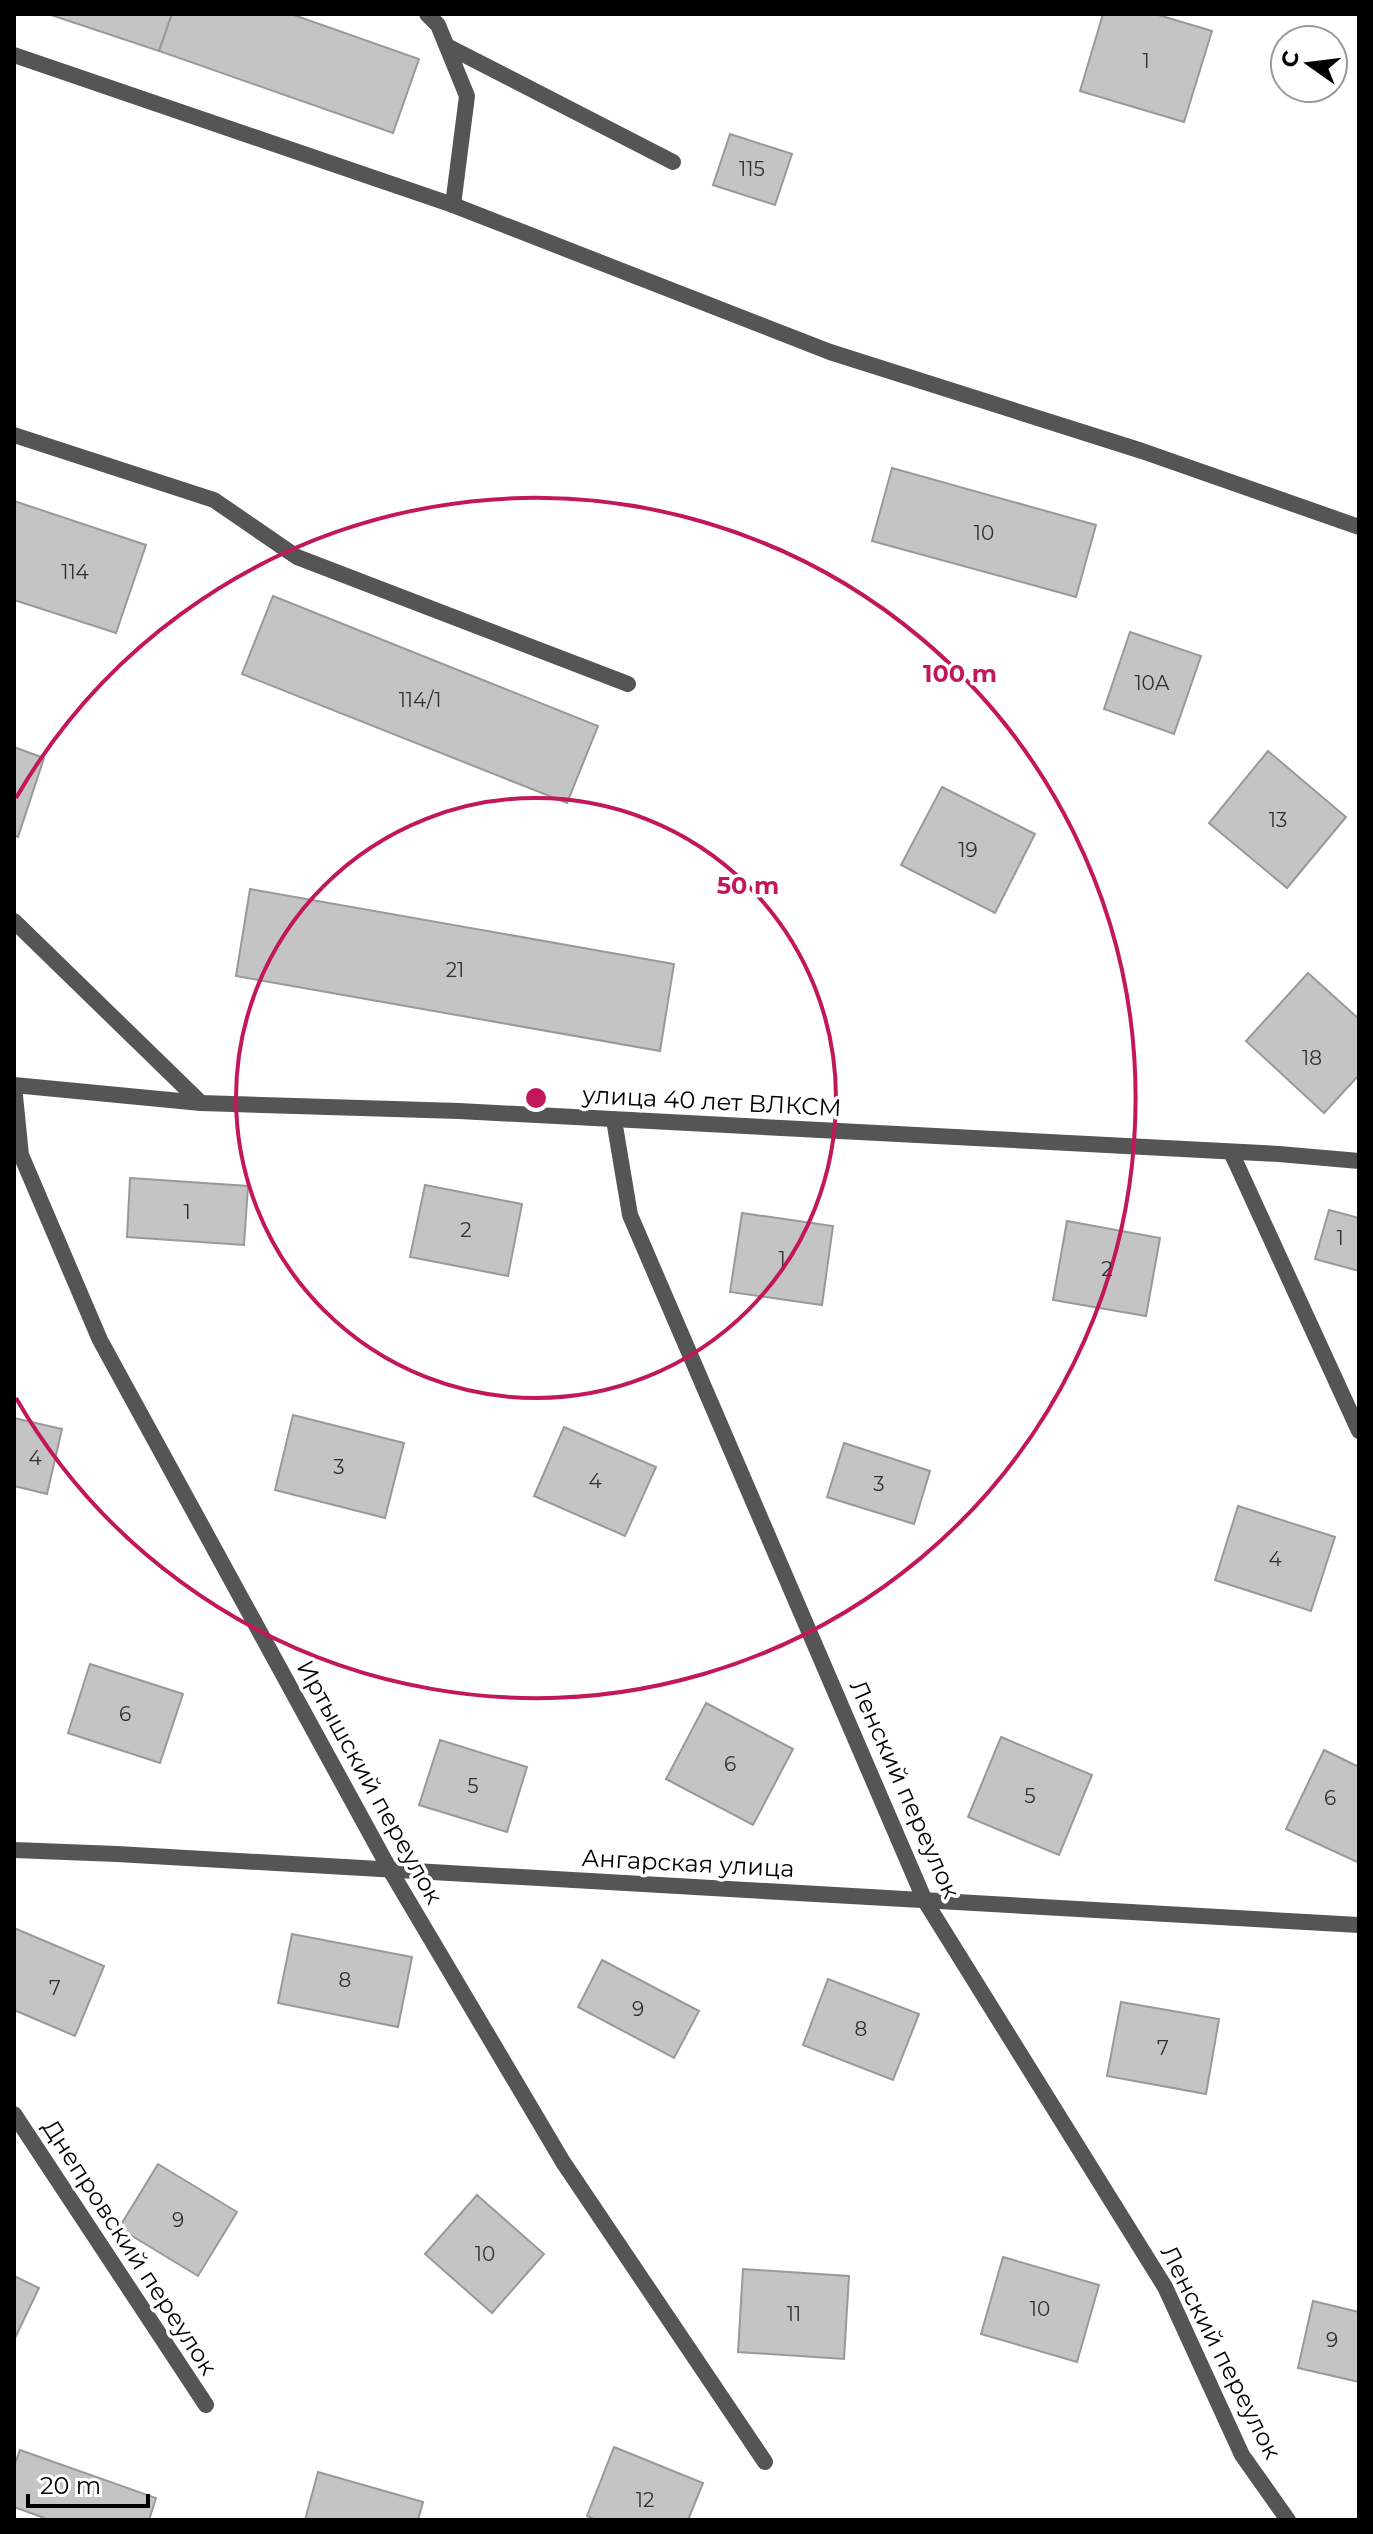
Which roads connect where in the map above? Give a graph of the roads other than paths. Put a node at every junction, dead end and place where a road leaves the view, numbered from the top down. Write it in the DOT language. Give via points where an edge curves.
graph roads {
  1 [pos="427,14"];
  2 [pos="447,46"];
  3 [pos="14,55"];
  4 [pos="673,162"];
  5 [pos="453,205"];
  6 [pos="14,435"];
  7 [pos="1359,527"];
  8 [pos="628,684"];
  9 [pos="14,921"];
  10 [pos="14,1086"];
  11 [pos="201,1103"];
  12 [pos="614,1120"];
  13 [pos="1231,1152"];
  14 [pos="1359,1161"];
  15 [pos="1359,1431"];
  16 [pos="14,1850"];
  17 [pos="390,1870"];
  18 [pos="925,1901"];
  19 [pos="1359,1925"];
  20 [pos="14,2114"];
  21 [pos="206,2405"];
  22 [pos="765,2462"];
  23 [pos="1288,2520"];
  1 -- 2 [label="street"];
  2 -- 4 [label="street"];
  2 -- 5 [label="street" via="467,96"];
  3 -- 5 [label="street"];
  5 -- 7 [label="street" via="830,352 1142,451"];
  6 -- 8 [label="street" via="214,500 297,557"];
  9 -- 11 [label="street"];
  10 -- 11 [label="street, улица 40 лет ВЛКСМ"];
  10 -- 17 [label="street, Иртышский переулок" via="21,1155 100,1340"];
  11 -- 12 [label="street, улица 40 лет ВЛКСМ"];
  12 -- 13 [label="street, улица 40 лет ВЛКСМ"];
  12 -- 18 [label="street, Ленский переулок" via="630,1215"];
  13 -- 14 [label="street, улица 40 лет ВЛКСМ"];
  13 -- 15 [label="street"];
  16 -- 17 [label="street, Ангарская улица"];
  17 -- 18 [label="street, Ангарская улица"];
  17 -- 22 [label="street, Иртышский переулок" via="563,2162"];
  18 -- 19 [label="street, Ангарская улица"];
  18 -- 23 [label="street, Ленский переулок" via="1165,2287 1242,2455"];
  20 -- 21 [label="street, Днепровский переулок"];
}
